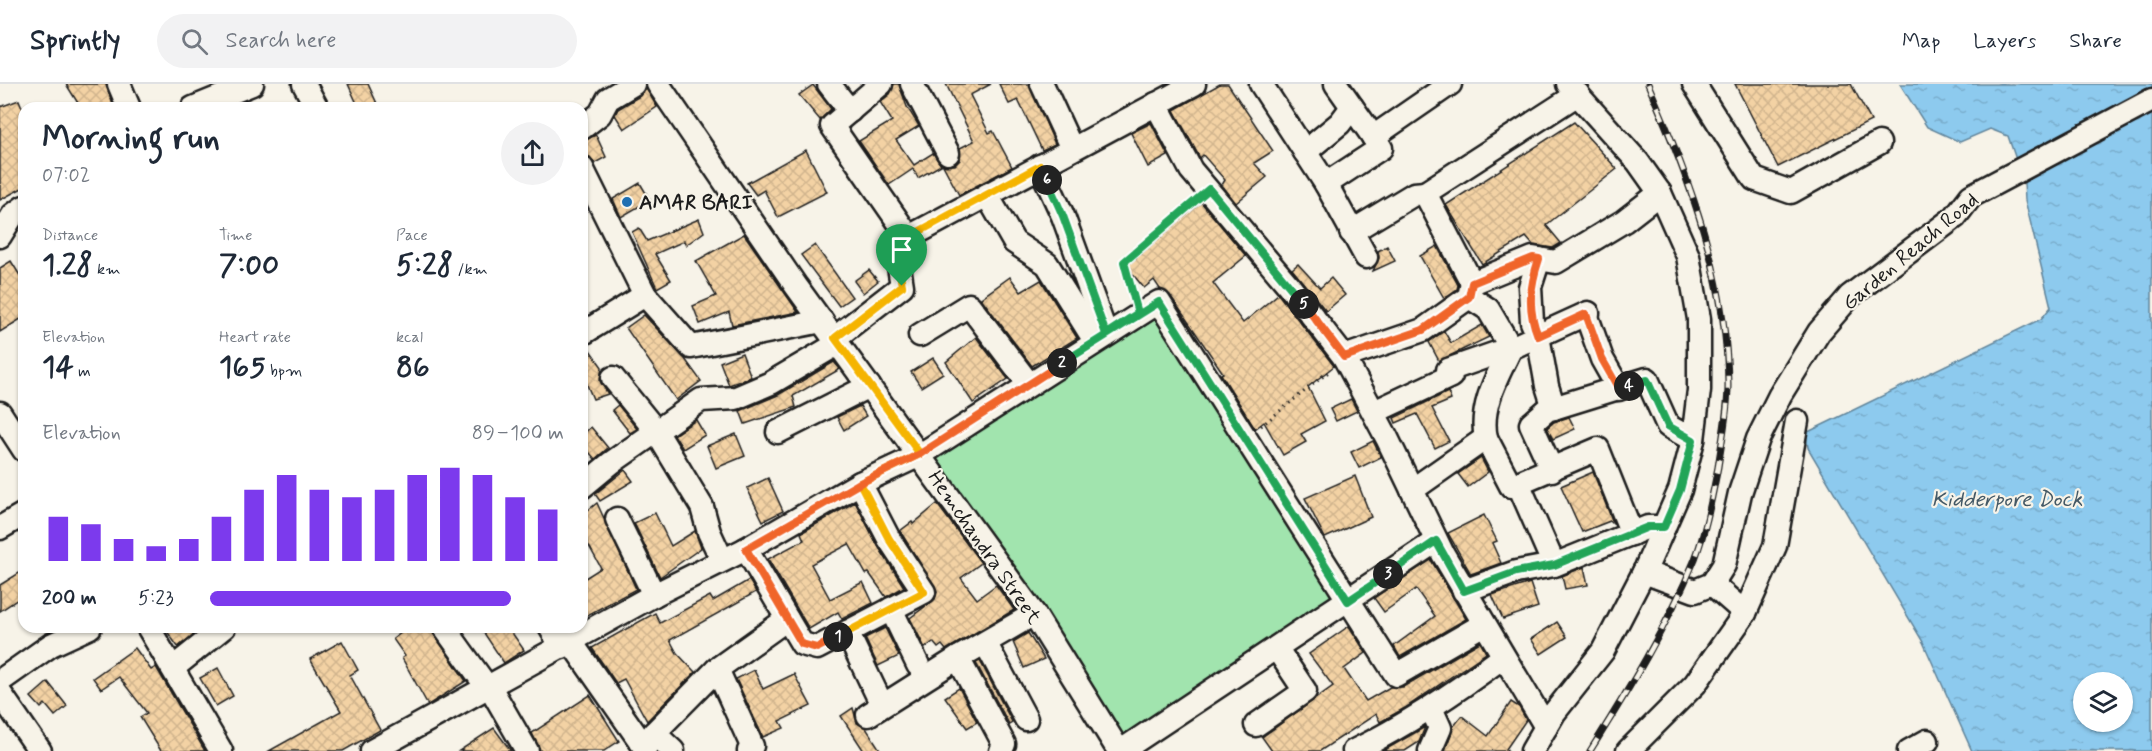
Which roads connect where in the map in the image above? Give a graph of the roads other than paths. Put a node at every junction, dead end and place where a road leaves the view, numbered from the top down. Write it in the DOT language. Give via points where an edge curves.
graph roads {
  1 [pos="119,84"];
  2 [pos="252,84"];
  3 [pos="304,84"];
  4 [pos="633,84"];
  5 [pos="658,84"];
  6 [pos="829,84"];
  7 [pos="881,84"];
  8 [pos="912,84"];
  9 [pos="1042,84"];
  10 [pos="1194,84"];
  11 [pos="1261,84"];
  12 [pos="1336,84"];
  13 [pos="1450,84"];
  14 [pos="1694,84"];
  15 [pos="1573,89"];
  16 [pos="201,98"];
  17 [pos="2152,100"];
  18 [pos="126,102"];
  19 [pos="313,102"];
  20 [pos="1156,104"];
  21 [pos="1352,107"];
  22 [pos="850,111"];
  23 [pos="588,123"];
  24 [pos="1373,137"];
  25 [pos="1879,143"];
  26 [pos="1072,149"];
  27 [pos="1305,152"];
  28 [pos="948,153"];
  29 [pos="1040,166"];
  30 [pos="588,180"];
  31 [pos="1326,184"];
  32 [pos="1425,193"];
  33 [pos="1660,193"];
  34 [pos="987,195"];
  35 [pos="18,211"];
  36 [pos="2,229"];
  37 [pos="1351,232"];
  38 [pos="909,237"];
  39 [pos="1366,257"];
  40 [pos="1539,259"];
  41 [pos="1470,290"];
  42 [pos="645,295"];
  43 [pos="588,330"];
  44 [pos="832,334"];
  45 [pos="921,335"];
  46 [pos="1538,336"];
  47 [pos="1101,337"];
  48 [pos="1511,348"];
  49 [pos="1344,358"];
  50 [pos="613,378"];
  51 [pos="1029,384"];
  52 [pos="869,386"];
  53 [pos="1619,389"];
  54 [pos="1554,408"];
  55 [pos="1374,412"];
  56 [pos="0,413"];
  57 [pos="1797,421"];
  58 [pos="656,431"];
  59 [pos="778,432"];
  60 [pos="1486,438"];
  61 [pos="1693,440"];
  62 [pos="13,445"];
  63 [pos="920,454"];
  64 [pos="1552,470"];
  65 [pos="588,482"];
  66 [pos="860,483"];
  67 [pos="1518,483"];
  68 [pos="1412,490"];
  69 [pos="18,518"];
  70 [pos="617,519"];
  71 [pos="1664,527"];
  72 [pos="0,528"];
  73 [pos="1632,534"];
  74 [pos="1436,541"];
  75 [pos="746,549"];
  76 [pos="722,560"];
  77 [pos="1554,565"];
  78 [pos="1644,572"];
  79 [pos="1712,584"];
  80 [pos="1464,591"];
  81 [pos="654,596"];
  82 [pos="1348,601"];
  83 [pos="891,609"];
  84 [pos="1745,613"];
  85 [pos="1034,614"];
  86 [pos="787,619"];
  87 [pos="1484,624"];
  88 [pos="588,632"];
  89 [pos="847,632"];
  90 [pos="77,633"];
  91 [pos="152,633"];
  92 [pos="217,633"];
  93 [pos="448,633"];
  94 [pos="556,633"];
  95 [pos="586,633"];
  96 [pos="566,644"];
  97 [pos="986,644"];
  98 [pos="1277,649"];
  99 [pos="1503,657"];
  100 [pos="958,658"];
  101 [pos="918,665"];
  102 [pos="173,668"];
  103 [pos="717,669"];
  104 [pos="0,681"];
  105 [pos="489,687"];
  106 [pos="0,693"];
  107 [pos="1431,708"];
  108 [pos="1026,719"];
  109 [pos="1256,725"];
  110 [pos="1546,727"];
  111 [pos="648,744"];
  112 [pos="750,749"];
  113 [pos="40,751"];
  114 [pos="221,751"];
  115 [pos="372,751"];
  116 [pos="527,751"];
  117 [pos="673,751"];
  118 [pos="1001,751"];
  119 [pos="1120,751"];
  120 [pos="1354,751"];
  121 [pos="1430,751"];
  122 [pos="1532,751"];
  123 [pos="1628,751"];
  1 -- 18 [label="street"];
  2 -- 16 [label="street"];
  3 -- 19 [label="street"];
  4 -- 23 [label="street" via="608,99 600,114"];
  5 -- 44 [label="street, Hemchandra Street"];
  6 -- 22 [label="street"];
  7 -- 22 [label="street"];
  8 -- 28 [label="street"];
  9 -- 26 [label="street"];
  10 -- 20 [label="street"];
  11 -- 27 [label="street"];
  12 -- 21 [label="street"];
  13 -- 24 [label="street"];
  14 -- 25 [label="street" via="1754,179 1791,192"];
  15 -- 32 [label="street"];
  15 -- 33 [label="street" via="1638,162"];
  17 -- 79 [label="street, Garden Reach Road" via="1971,196 1955,217 1850,296 1819,332 1758,439 1740,493 1724,565"];
  20 -- 26 [label="street"];
  20 -- 49 [label="street" via="1191,170"];
  21 -- 24 [label="street"];
  21 -- 27 [label="street" via="1340,123"];
  22 -- 38 [label="street" via="832,126"];
  24 -- 31 [label="street" via="1381,148"];
  26 -- 29 [label="street"];
  27 -- 31 [label="street"];
  29 -- 34 [label="street"];
  29 -- 47 [label="street" via="1063,216"];
  30 -- 42 [label="street"];
  31 -- 37 [label="street"];
  32 -- 37 [label="street" via="1414,194"];
  32 -- 41 [label="street"];
  33 -- 40 [label="street" via="1624,221 1556,262"];
  33 -- 61 [label="street" via="1688,256 1699,318 1699,390"];
  34 -- 38 [label="street"];
  34 -- 47 [label="street" via="1014,242 1047,264"];
  35 -- 36 [label="street"];
  37 -- 39 [label="street"];
  38 -- 44 [label="street" via="898,260 902,286"];
  40 -- 41 [label="street" via="1533,258"];
  40 -- 46 [label="street" via="1530,286 1532,322"];
  41 -- 48 [label="street" via="1488,309"];
  41 -- 49 [label="street" via="1423,330"];
  42 -- 43 [label="street"];
  42 -- 44 [label="street" via="691,347"];
  44 -- 52 [label="street, Hemchandra Street"];
  44 -- 58 [label="street" via="771,383 736,398 701,400"];
  45 -- 51 [label="street" via="969,305"];
  46 -- 48 [label="street"];
  46 -- 53 [label="street" via="1587,314 1602,359"];
  46 -- 54 [label="street"];
  47 -- 51 [label="street"];
  47 -- 82 [label="street" via="1159,302"];
  48 -- 55 [label="street" via="1448,370 1451,376 1444,381"];
  48 -- 60 [label="street" via="1493,387 1483,425"];
  49 -- 55 [label="street"];
  50 -- 58 [label="street"];
  51 -- 63 [label="street"];
  52 -- 59 [label="street"];
  52 -- 63 [label="street, Hemchandra Street"];
  53 -- 54 [label="street"];
  53 -- 61 [label="street" via="1647,380 1668,426"];
  54 -- 64 [label="street" via="1531,424"];
  55 -- 68 [label="street"];
  56 -- 62 [label="street"];
  57 -- 84 [label="street" via="1775,546"];
  58 -- 65 [label="street"];
  58 -- 76 [label="street" via="702,507"];
  60 -- 67 [label="street" via="1511,486"];
  60 -- 68 [label="street"];
  61 -- 71 [label="street" via="1680,490"];
  63 -- 66 [label="street"];
  63 -- 85 [label="street, Hemchandra Street"];
  64 -- 67 [label="street"];
  64 -- 73 [label="street" via="1598,449"];
  66 -- 75 [label="street"];
  66 -- 83 [label="street" via="889,539 924,592"];
  67 -- 77 [label="street"];
  68 -- 74 [label="street"];
  69 -- 72 [label="street"];
  70 -- 81 [label="street"];
  71 -- 73 [label="street" via="1648,527"];
  71 -- 78 [label="street"];
  73 -- 77 [label="street"];
  74 -- 80 [label="street"];
  74 -- 82 [label="street"];
  75 -- 76 [label="street"];
  75 -- 86 [label="street"];
  76 -- 81 [label="street"];
  77 -- 80 [label="street" via="1516,572"];
  78 -- 79 [label="street" via="1695,591"];
  78 -- 110 [label="street" via="1603,651"];
  79 -- 84 [label="street"];
  80 -- 87 [label="street"];
  81 -- 88 [label="street"];
  82 -- 87 [label="street" via="1396,675"];
  82 -- 98 [label="street"];
  83 -- 89 [label="street"];
  83 -- 101 [label="street"];
  84 -- 123 [label="street" via="1695,684"];
  85 -- 97 [label="street"];
  85 -- 119 [label="street, Hemchandra Street"];
  86 -- 89 [label="street" via="802,644 817,648"];
  86 -- 103 [label="street"];
  87 -- 99 [label="street"];
  89 -- 100 [label="street" via="875,710"];
  90 -- 104 [label="street" via="51,645"];
  91 -- 102 [label="street"];
  92 -- 102 [label="street"];
  93 -- 105 [label="street"];
  94 -- 96 [label="street"];
  95 -- 96 [label="street"];
  96 -- 105 [label="street"];
  96 -- 111 [label="street"];
  97 -- 100 [label="street"];
  97 -- 108 [label="street"];
  98 -- 109 [label="street" via="1305,691"];
  98 -- 119 [label="street"];
  99 -- 107 [label="street"];
  99 -- 110 [label="street"];
  100 -- 118 [label="street" via="1004,744"];
  102 -- 114 [label="street"];
  103 -- 111 [label="street"];
  103 -- 112 [label="street"];
  105 -- 115 [label="street"];
  105 -- 116 [label="street"];
  106 -- 113 [label="street"];
  107 -- 120 [label="street"];
  107 -- 121 [label="street" via="1440,728"];
  110 -- 122 [label="street"];
  111 -- 117 [label="street"];
}
